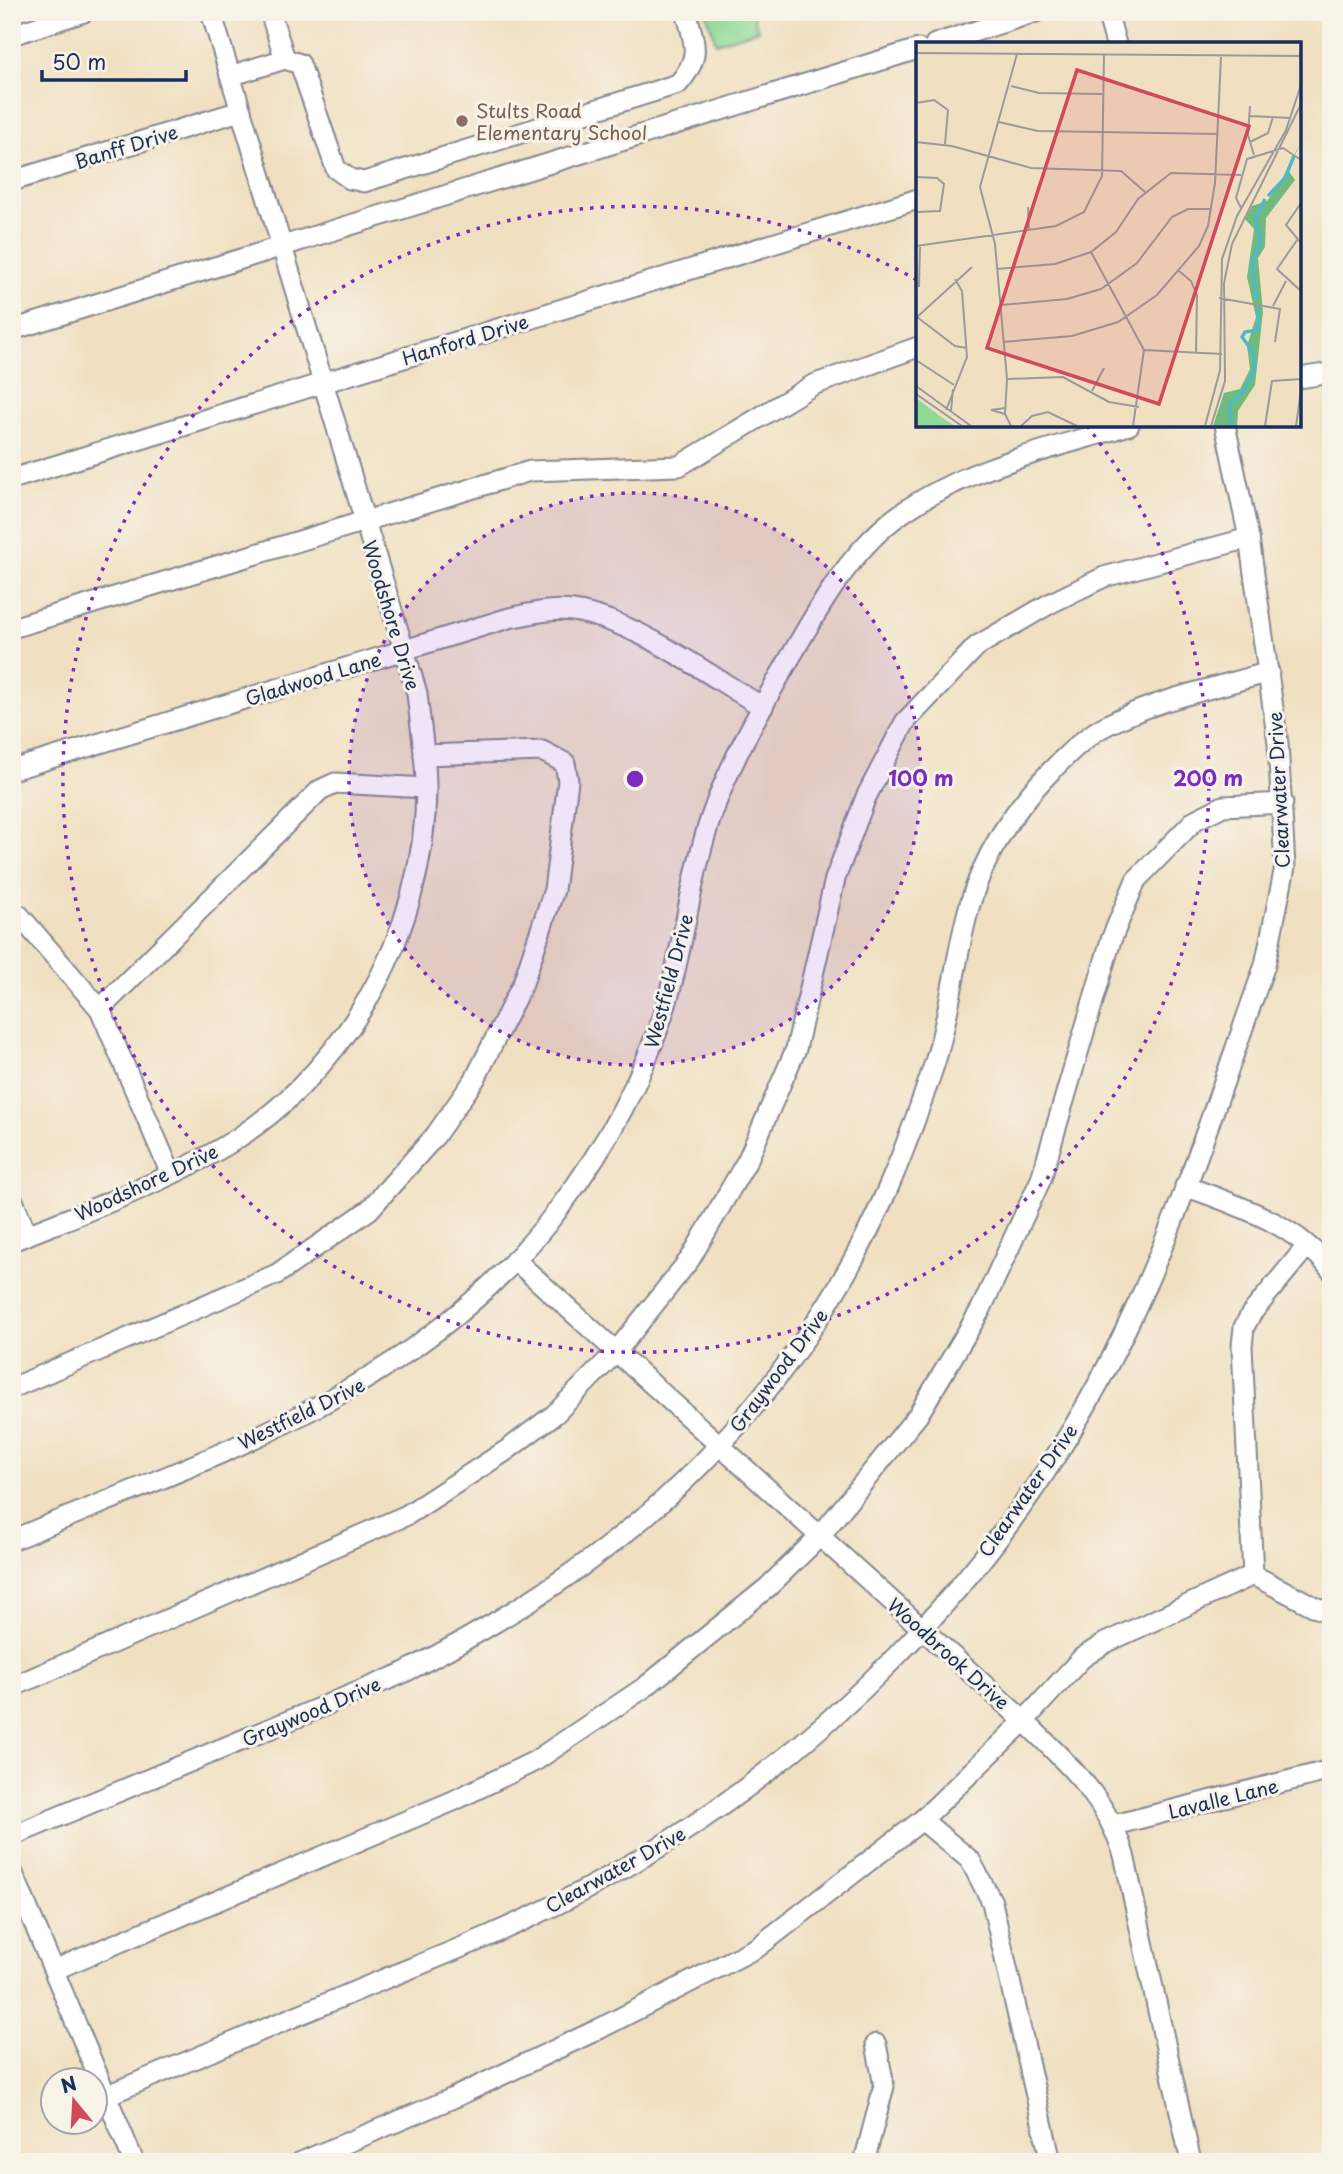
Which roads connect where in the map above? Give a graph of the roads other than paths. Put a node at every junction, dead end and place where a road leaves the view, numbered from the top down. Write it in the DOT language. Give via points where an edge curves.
graph roads {
  1 [pos="85,12"];
  2 [pos="211,12"];
  3 [pos="270,12"];
  4 [pos="685,12"];
  5 [pos="1036,12"];
  6 [pos="1107,12"];
  7 [pos="12,35"];
  8 [pos="941,42"];
  9 [pos="1115,42"];
  10 [pos="916,50"];
  11 [pos="285,59"];
  12 [pos="230,76"];
  13 [pos="240,111"];
  14 [pos="12,181"];
  15 [pos="916,200"];
  16 [pos="283,247"];
  17 [pos="12,330"];
  18 [pos="916,348"];
  19 [pos="1331,373"];
  20 [pos="1301,377"];
  21 [pos="324,384"];
  22 [pos="1123,427"];
  23 [pos="1225,427"];
  24 [pos="12,479"];
  25 [pos="363,519"];
  26 [pos="1249,538"];
  27 [pos="12,628"];
  28 [pos="406,650"];
  29 [pos="1269,672"];
  30 [pos="763,707"];
  31 [pos="424,755"];
  32 [pos="12,770"];
  33 [pos="426,788"];
  34 [pos="1283,803"];
  35 [pos="12,917"];
  36 [pos="100,1009"];
  37 [pos="171,1174"];
  38 [pos="1185,1186"];
  39 [pos="12,1198"];
  40 [pos="20,1238"];
  41 [pos="1307,1246"];
  42 [pos="515,1260"];
  43 [pos="1331,1270"];
  44 [pos="617,1352"];
  45 [pos="12,1388"];
  46 [pos="720,1447"];
  47 [pos="820,1536"];
  48 [pos="12,1540"];
  49 [pos="1253,1575"];
  50 [pos="1331,1612"];
  51 [pos="923,1628"];
  52 [pos="12,1687"];
  53 [pos="1024,1721"];
  54 [pos="1331,1770"];
  55 [pos="922,1820"];
  56 [pos="1114,1825"];
  57 [pos="12,1836"];
  58 [pos="12,1871"];
  59 [pos="54,1970"];
  60 [pos="876,2045"];
  61 [pos="93,2066"];
  62 [pos="108,2095"];
  63 [pos="108,2103"];
  64 [pos="134,2162"];
  65 [pos="301,2162"];
  66 [pos="864,2162"];
  67 [pos="1051,2162"];
  68 [pos="1191,2162"];
  1 -- 7 [label="street"];
  2 -- 12 [label="street, Woodshore Drive"];
  3 -- 11 [label="street"];
  4 -- 11 [label="street" via="696,53 691,69 678,83 363,182 336,169 300,64"];
  5 -- 8 [label="street"];
  6 -- 9 [label="street"];
  10 -- 16 [label="street"];
  11 -- 12 [label="street"];
  12 -- 13 [label="street, Woodshore Drive"];
  13 -- 14 [label="street, Banff Drive"];
  13 -- 16 [label="street, Woodshore Drive"];
  15 -- 21 [label="street, Hanford Drive"];
  16 -- 17 [label="street"];
  16 -- 21 [label="street, Woodshore Drive"];
  18 -- 25 [label="street" via="813,385 679,466 530,471"];
  19 -- 20 [label="street"];
  21 -- 24 [label="street, Hanford Drive"];
  21 -- 25 [label="street, Woodshore Drive"];
  22 -- 30 [label="street, Westfield Drive" via="984,471 899,514 827,594"];
  23 -- 26 [label="street, Clearwater Drive"];
  25 -- 27 [label="street"];
  25 -- 28 [label="street, Woodshore Drive"];
  26 -- 29 [label="street, Clearwater Drive"];
  26 -- 44 [label="street" via="1104,578 1049,604 977,646 905,722 866,797 840,867 796,1049 748,1159 690,1259"];
  28 -- 30 [label="street, Gladwood Lane" via="509,618 570,611 603,617 633,630"];
  28 -- 31 [label="street, Woodshore Drive" via="417,692"];
  28 -- 32 [label="street, Gladwood Lane"];
  29 -- 34 [label="street, Clearwater Drive"];
  29 -- 46 [label="street, Graywood Drive" via="1106,725 1070,751 1011,820 986,858 970,904 936,1058 905,1148 870,1224 831,1299 777,1378"];
  30 -- 42 [label="street, Westfield Drive" via="726,776 710,820 668,998 648,1057 608,1135 560,1208"];
  31 -- 33 [label="street, Woodshore Drive"];
  31 -- 45 [label="street" via="542,751 565,764 568,781 554,890 523,983 475,1079 435,1136 369,1210 276,1274"];
  33 -- 36 [label="street" via="335,783 320,790"];
  33 -- 37 [label="street, Woodshore Drive" via="415,881 377,986 301,1086 213,1153"];
  34 -- 38 [label="street, Clearwater Drive" via="1284,867 1265,965"];
  34 -- 47 [label="street" via="1223,806 1195,820 1136,880 1111,940 1041,1179 981,1309 918,1415"];
  35 -- 36 [label="street" via="19,915 34,929"];
  36 -- 37 [label="street"];
  37 -- 40 [label="street, Woodshore Drive"];
  38 -- 41 [label="street" via="1256,1212"];
  38 -- 51 [label="street, Clearwater Drive" via="1147,1282 1083,1408 998,1536"];
  39 -- 40 [label="street"];
  41 -- 43 [label="street"];
  41 -- 49 [label="street" via="1244,1327"];
  42 -- 44 [label="street, Woodbrook Drive"];
  42 -- 48 [label="street, Westfield Drive" via="436,1332 370,1379 290,1423"];
  44 -- 46 [label="street, Woodbrook Drive"];
  44 -- 52 [label="street" via="555,1414 407,1515"];
  46 -- 47 [label="street, Woodbrook Drive"];
  46 -- 57 [label="street, Graywood Drive" via="671,1496 588,1564 507,1618 401,1674"];
  47 -- 51 [label="street, Woodbrook Drive"];
  47 -- 59 [label="street" via="768,1587 645,1687 536,1761 453,1801"];
  49 -- 50 [label="street"];
  49 -- 53 [label="street" via="1105,1643 1082,1658"];
  51 -- 53 [label="street, Woodbrook Drive"];
  51 -- 62 [label="street, Clearwater Drive" via="808,1738 694,1825 638,1859 502,1930"];
  53 -- 55 [label="street"];
  53 -- 56 [label="street, Woodbrook Drive" via="1068,1764"];
  54 -- 56 [label="street, Lavalle Lane"];
  55 -- 65 [label="street" via="758,1947 453,2098"];
  55 -- 67 [label="street" via="971,1860 992,1902"];
  56 -- 68 [label="street, Woodbrook Drive"];
  58 -- 59 [label="street"];
  59 -- 61 [label="street"];
  60 -- 66 [label="street" via="884,2086"];
  63 -- 64 [label="street"];
}
